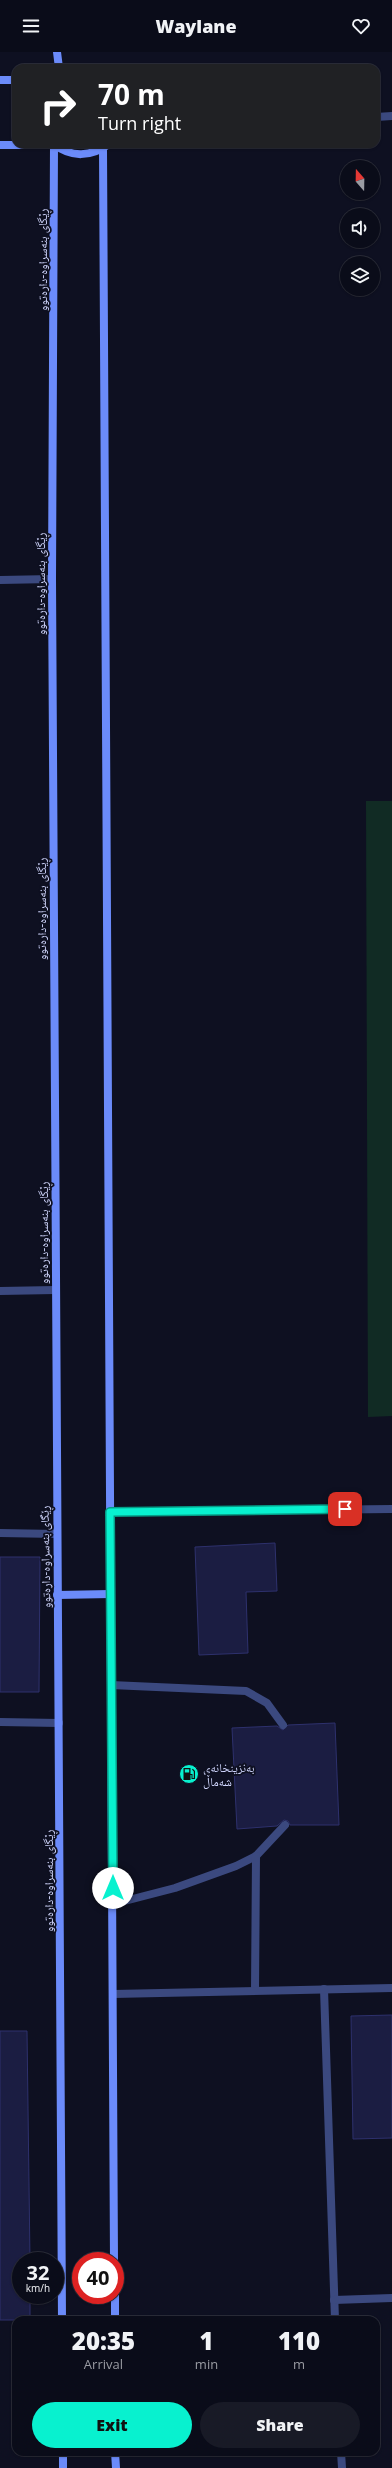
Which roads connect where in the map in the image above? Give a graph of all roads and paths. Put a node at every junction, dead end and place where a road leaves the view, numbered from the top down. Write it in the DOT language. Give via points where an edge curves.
graph roads {
  1 [pos="57,52"];
  2 [pos="58,64"];
  3 [pos="0,80"];
  4 [pos="12,80"];
  5 [pos="392,116"];
  6 [pos="380,117"];
  7 [pos="0,145"];
  8 [pos="12,145"];
  9 [pos="54,148"];
  10 [pos="60,148"];
  11 [pos="101,148"];
  12 [pos="106,148"];
  13 [pos="52,579"];
  14 [pos="0,580"];
  15 [pos="55,1290"];
  16 [pos="0,1291"];
  17 [pos="392,1509"];
  18 [pos="110,1512"];
  19 [pos="0,1533"];
  20 [pos="57,1534"];
  21 [pos="111,1594"];
  22 [pos="57,1595"];
  23 [pos="112,1685"];
  24 [pos="0,1722"];
  25 [pos="59,1723"];
  26 [pos="283,1725"];
  27 [pos="285,1825"];
  28 [pos="256,1856"];
  29 [pos="113,1904"];
  30 [pos="392,1988"];
  31 [pos="324,1989"];
  32 [pos="255,1990"];
  33 [pos="113,1994"];
  34 [pos="114,2252"];
  35 [pos="392,2298"];
  36 [pos="334,2300"];
  37 [pos="115,2304"];
  38 [pos="62,2316"];
  39 [pos="115,2316"];
  40 [pos="335,2316"];
  41 [pos="63,2456"];
  42 [pos="116,2456"];
  43 [pos="341,2456"];
  44 [pos="63,2468"];
  45 [pos="116,2468"];
  46 [pos="342,2468"];
  1 -- 2 [label="street"];
  3 -- 4 [label="street"];
  5 -- 6 [label="street"];
  7 -- 8 [label="street"];
  9 -- 13 [label="street, ڕێگای بنەسراوە-دارەتوو"];
  10 -- 11 [label="street" via="82,155"];
  12 -- 18 [label="street"];
  13 -- 14 [label="street"];
  13 -- 15 [label="street, ڕێگای بنەسراوە-دارەتوو"];
  15 -- 16 [label="street"];
  15 -- 20 [label="street, ڕێگای بنەسراوە-دارەتوو"];
  17 -- 18 [label="street"];
  18 -- 21 [label="street"];
  19 -- 20 [label="street"];
  20 -- 22 [label="street, ڕێگای بنەسراوە-دارەتوو"];
  21 -- 22 [label="street"];
  21 -- 23 [label="street"];
  22 -- 25 [label="street, ڕێگای بنەسراوە-دارەتوو"];
  23 -- 26 [label="street" via="246,1691 267,1703"];
  23 -- 29 [label="street"];
  24 -- 25 [label="street"];
  25 -- 38 [label="street, ڕێگای بنەسراوە-دارەتوو"];
  27 -- 28 [label="street"];
  28 -- 29 [label="street" via="175,1888"];
  28 -- 32 [label="street"];
  29 -- 33 [label="street"];
  30 -- 31 [label="street"];
  31 -- 32 [label="street"];
  31 -- 36 [label="street"];
  32 -- 33 [label="street"];
  33 -- 34 [label="street"];
  35 -- 36 [label="street"];
  36 -- 40 [label="street"];
  37 -- 39 [label="street"];
  41 -- 44 [label="street"];
  42 -- 45 [label="street"];
  43 -- 46 [label="street"];
}
